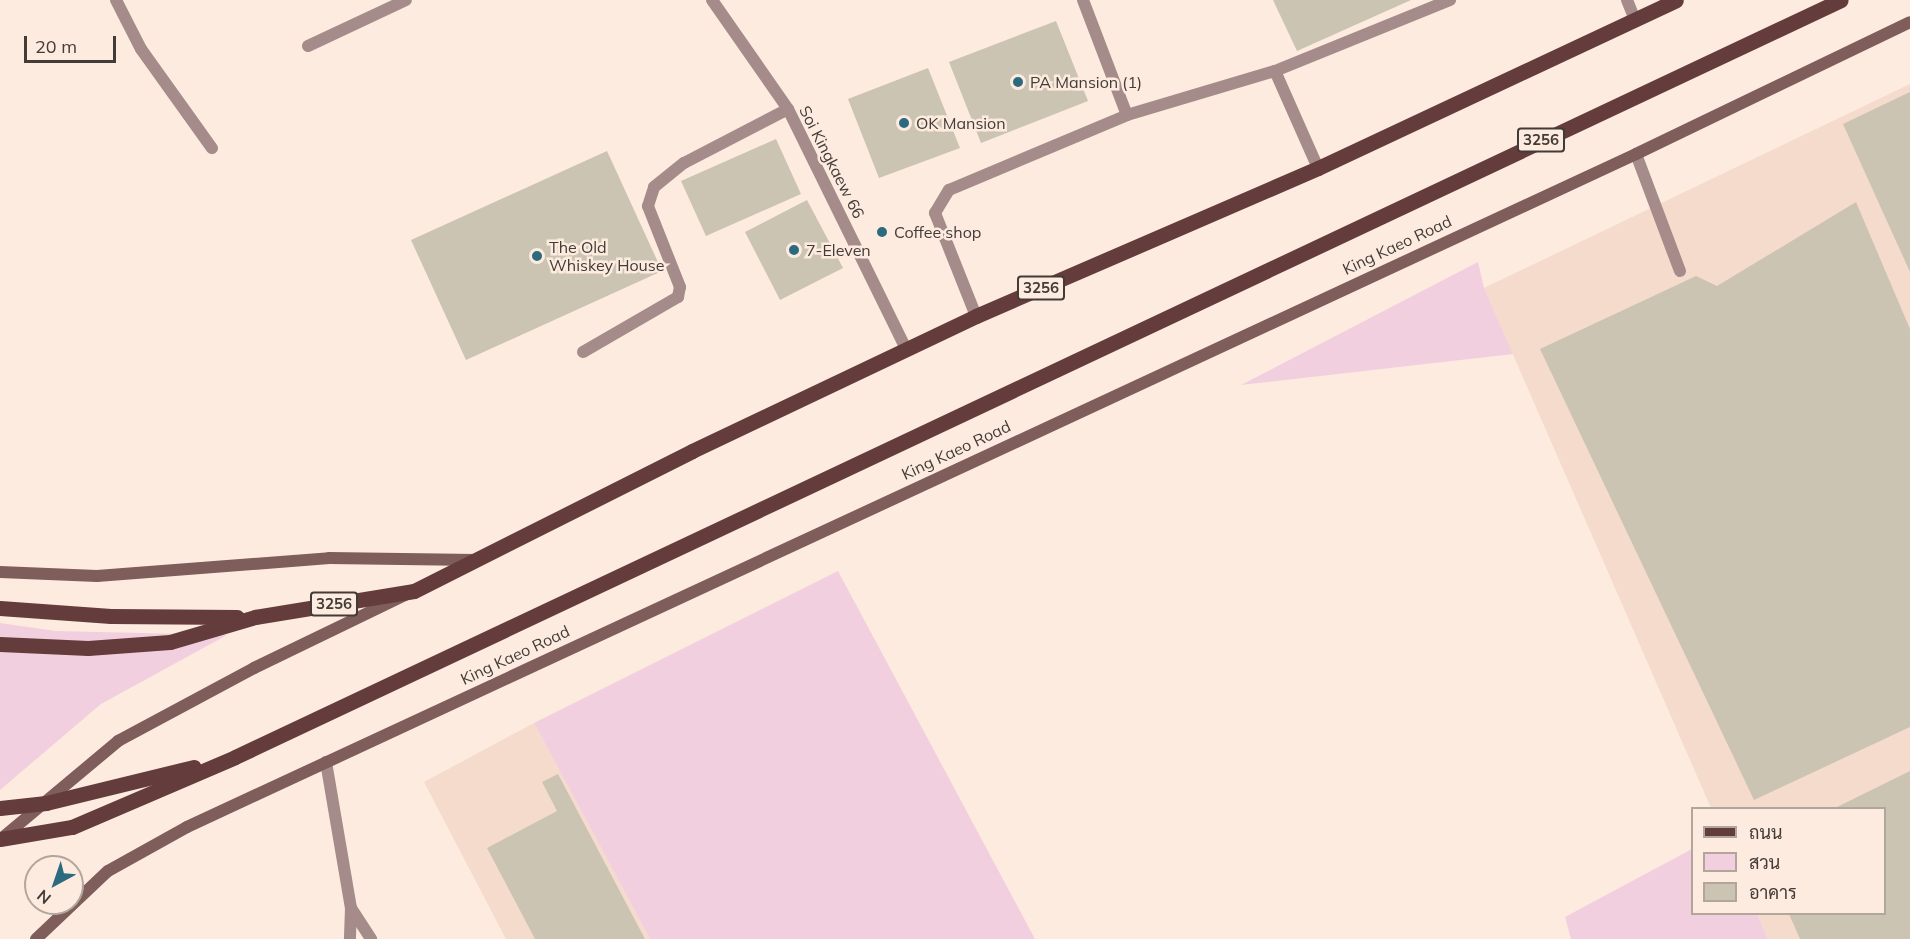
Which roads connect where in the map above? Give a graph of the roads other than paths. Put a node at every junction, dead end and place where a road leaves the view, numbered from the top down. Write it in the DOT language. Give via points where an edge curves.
graph roads {
  1 [pos="116,0"];
  2 [pos="406,0"];
  3 [pos="712,0"];
  4 [pos="1083,0"];
  5 [pos="1450,0"];
  6 [pos="1627,0"];
  7 [pos="1676,0"];
  8 [pos="1841,0"];
  9 [pos="1635,20"];
  10 [pos="1910,22"];
  11 [pos="308,46"];
  12 [pos="1275,71"];
  13 [pos="788,109"];
  14 [pos="1127,115"];
  15 [pos="212,148"];
  16 [pos="1636,154"];
  17 [pos="1318,168"];
  18 [pos="1680,271"];
  19 [pos="976,316"];
  20 [pos="906,349"];
  21 [pos="583,352"];
  22 [pos="478,560"];
  23 [pos="0,572"];
  24 [pos="414,591"];
  25 [pos="6,608"];
  26 [pos="255,617"];
  27 [pos="6,644"];
  28 [pos="235,757"];
  29 [pos="326,762"];
  30 [pos="0,808"];
  31 [pos="0,839"];
  32 [pos="351,908"];
  33 [pos="36,939"];
  34 [pos="350,939"];
  35 [pos="371,939"];
  1 -- 15 [label="street" via="141,49"];
  2 -- 11 [label="street"];
  3 -- 13 [label="street, Soi Kingkaew 66"];
  4 -- 14 [label="street"];
  5 -- 12 [label="street"];
  6 -- 9 [label="street"];
  7 -- 9 [label="main road, King Kaeo Road / 3256"];
  8 -- 28 [label="main road, King Kaeo Road / 3256"];
  9 -- 17 [label="main road, King Kaeo Road / 3256"];
  10 -- 16 [label="main road, King Kaeo Road"];
  12 -- 14 [label="street"];
  12 -- 17 [label="street"];
  13 -- 20 [label="street, Soi Kingkaew 66"];
  13 -- 21 [label="street" via="665,174 654,188 648,206 680,287 678,297"];
  14 -- 19 [label="street" via="949,190 939,200 935,213 940,233"];
  16 -- 18 [label="street"];
  16 -- 29 [label="main road, King Kaeo Road"];
  17 -- 19 [label="main road, King Kaeo Road / 3256"];
  19 -- 20 [label="main road, King Kaeo Road / 3256"];
  20 -- 22 [label="main road, King Kaeo Road / 3256"];
  22 -- 23 [label="main road" via="329,558 97,576"];
  22 -- 24 [label="main road, King Kaeo Road / 3256"];
  24 -- 26 [label="main road, King Kaeo Road / 3256"];
  24 -- 31 [label="main road, King Kaeo Road / 3256" via="254,668 118,741"];
  25 -- 26 [label="main road"];
  26 -- 27 [label="main road, King Kaeo Road" via="170,642 88,648"];
  28 -- 30 [label="main road, bridge" via="46,803"];
  28 -- 31 [label="main road, King Kaeo Road, bridge" via="72,827"];
  29 -- 32 [label="street"];
  29 -- 33 [label="main road, King Kaeo Road" via="187,827 108,871"];
  32 -- 34 [label="street"];
  32 -- 35 [label="street"];
}
